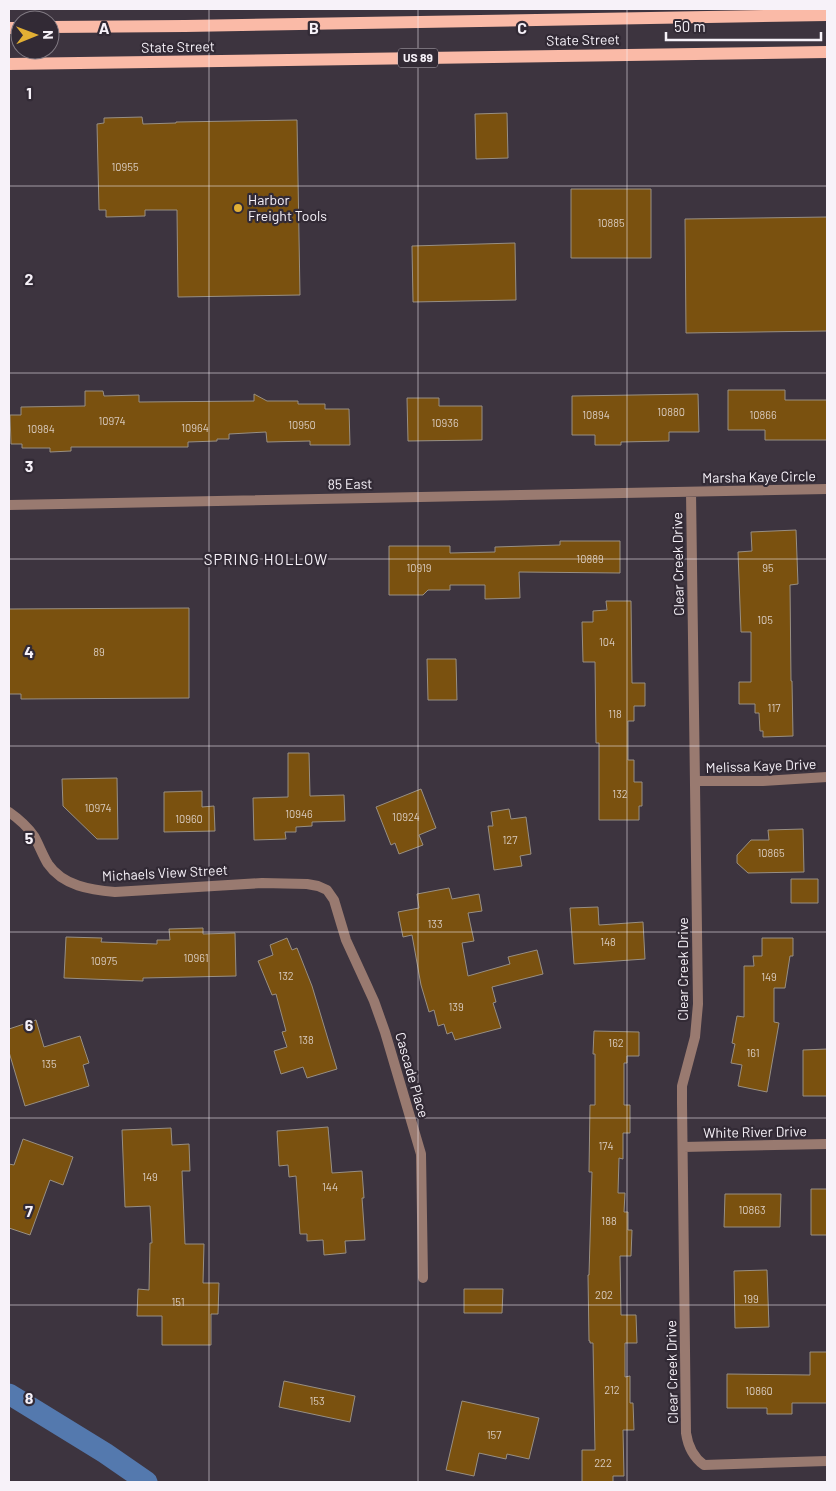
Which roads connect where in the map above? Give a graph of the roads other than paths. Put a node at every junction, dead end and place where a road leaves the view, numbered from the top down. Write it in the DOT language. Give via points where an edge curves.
graph roads {
  1 [pos="711,12"];
  2 [pos="827,15"];
  3 [pos="60,28"];
  4 [pos="827,52"];
  5 [pos="9,64"];
  6 [pos="827,489"];
  7 [pos="691,492"];
  8 [pos="9,504"];
  9 [pos="827,777"];
  10 [pos="695,781"];
  11 [pos="9,812"];
  12 [pos="327,890"];
  13 [pos="827,1144"];
  14 [pos="683,1147"];
  15 [pos="423,1278"];
  16 [pos="827,1461"];
  1 -- 2 [label="main road, State Street"];
  1 -- 3 [label="main road, State Street"];
  4 -- 5 [label="main road, State Street / US 89"];
  6 -- 7 [label="street, Marsha Kaye Circle"];
  7 -- 8 [label="street, 85 East"];
  7 -- 10 [label="street, Clear Creek Drive"];
  9 -- 10 [label="street, Melissa Kaye Drive"];
  10 -- 14 [label="street, Clear Creek Drive" via="697,1019 682,1086"];
  11 -- 12 [label="street, Michaels View Street" via="34,836 49,866 63,878 97,891 295,883"];
  12 -- 15 [label="street, Cascade Place" via="334,900 346,940 374,1001 421,1154"];
  13 -- 14 [label="street, White River Drive"];
  14 -- 16 [label="street, Clear Creek Drive" via="686,1433 691,1451 704,1465"];
}
